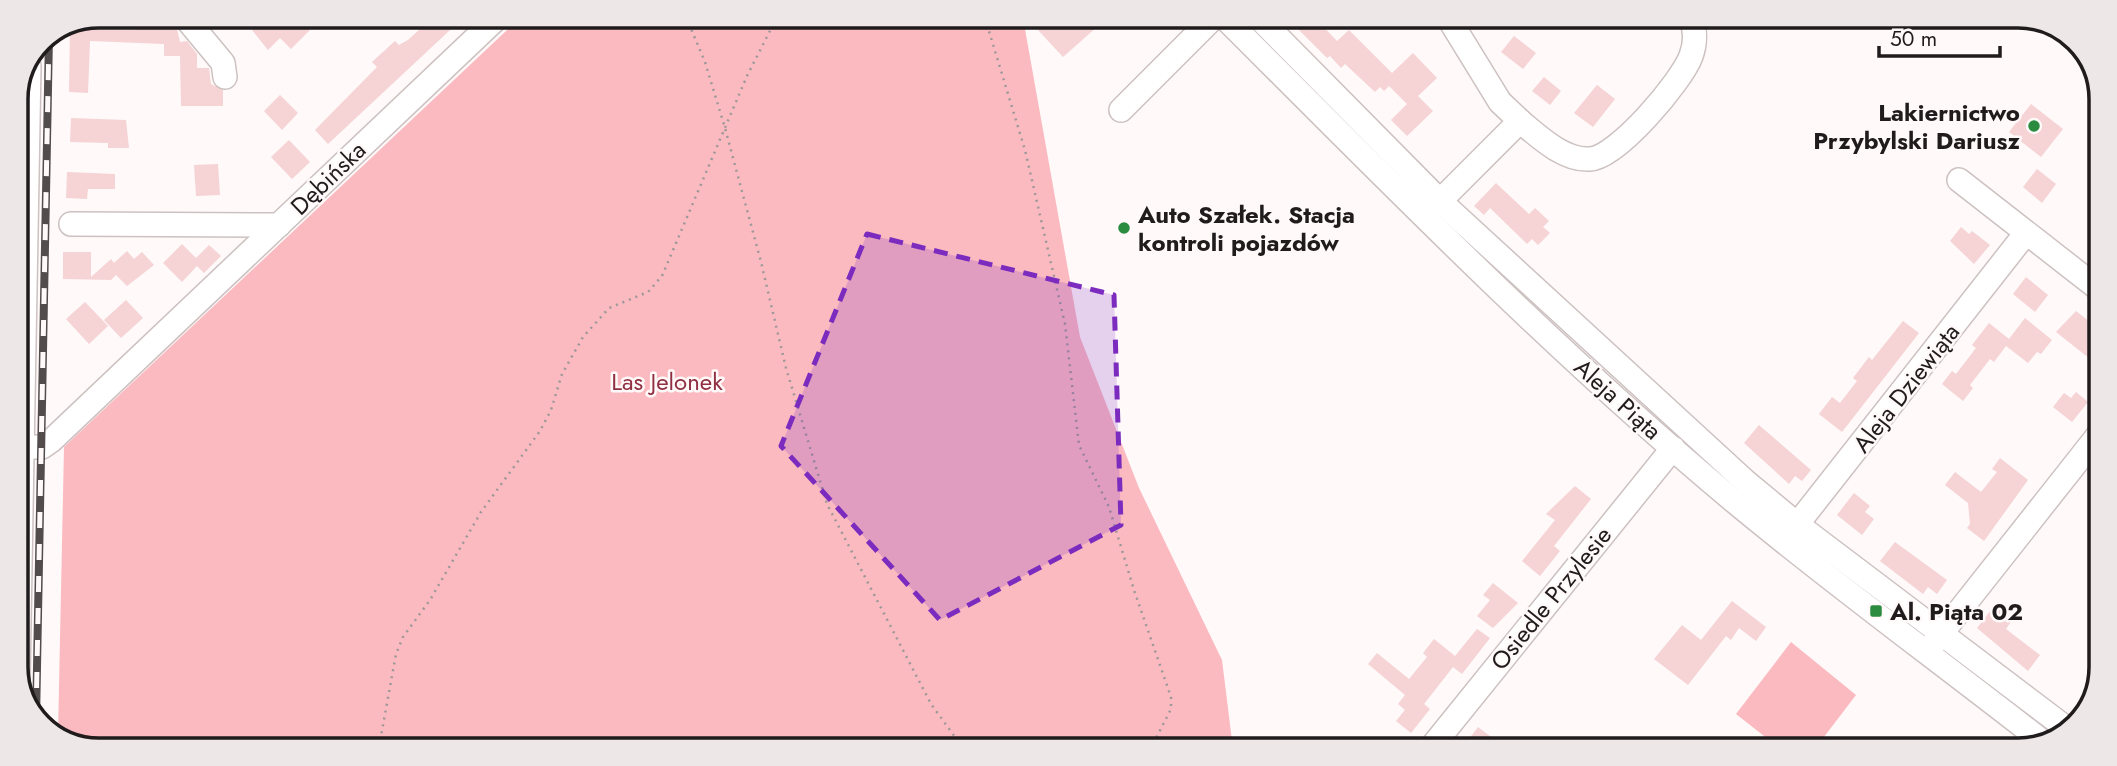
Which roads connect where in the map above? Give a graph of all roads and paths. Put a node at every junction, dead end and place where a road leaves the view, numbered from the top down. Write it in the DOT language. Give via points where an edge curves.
graph roads {
  1 [pos="194,28"];
  2 [pos="486,28"];
  3 [pos="691,28"];
  4 [pos="769,28"];
  5 [pos="988,28"];
  6 [pos="1203,28"];
  7 [pos="1235,28"];
  8 [pos="1269,28"];
  9 [pos="1455,28"];
  10 [pos="1692,28"];
  11 [pos="225,77"];
  12 [pos="1121,110"];
  13 [pos="1520,121"];
  14 [pos="725,128"];
  15 [pos="1959,180"];
  16 [pos="1440,201"];
  17 [pos="71,224"];
  18 [pos="279,225"];
  19 [pos="2026,233"];
  20 [pos="2089,282"];
  21 [pos="28,447"];
  22 [pos="2089,447"];
  23 [pos="1672,448"];
  24 [pos="1791,533"];
  25 [pos="1942,633"];
  26 [pos="1927,652"];
  27 [pos="2060,724"];
  28 [pos="2035,736"];
  29 [pos="381,738"];
  30 [pos="956,738"];
  31 [pos="1157,738"];
  32 [pos="1439,738"];
  1 -- 11 [label="street" via="223,63"];
  2 -- 18 [label="street, Dębińska"];
  3 -- 14 [label="path"];
  4 -- 14 [label="path"];
  5 -- 31 [label="path" via="1025,149 1065,324 1079,446 1109,507 1171,696 1171,709"];
  6 -- 12 [label="street"];
  7 -- 23 [label="street, Aleja Piąta" via="1497,290"];
  8 -- 16 [label="street"];
  9 -- 13 [label="street" via="1500,102"];
  10 -- 13 [label="street" via="1687,65 1628,138 1611,152 1580,158 1550,144"];
  13 -- 16 [label="street"];
  14 -- 29 [label="path" via="662,276 642,296 609,308 583,337 562,374 540,430 481,512 403,637"];
  14 -- 30 [label="path" via="786,368 827,504 931,704"];
  15 -- 19 [label="street"];
  16 -- 24 [label="street" via="1745,481"];
  17 -- 18 [label="street, Dębińska"];
  18 -- 21 [label="street" via="52,440 42,447"];
  19 -- 20 [label="street"];
  19 -- 24 [label="street, Aleja Dziewiąta"];
  22 -- 25 [label="street"];
  23 -- 24 [label="street, Aleja Piąta"];
  23 -- 32 [label="street, Osiedle Przylesie"];
  24 -- 25 [label="street"];
  24 -- 26 [label="street, Aleja Piąta"];
  25 -- 26 [label="street"];
  25 -- 27 [label="street"];
  26 -- 28 [label="street, Aleja Piąta"];
}
